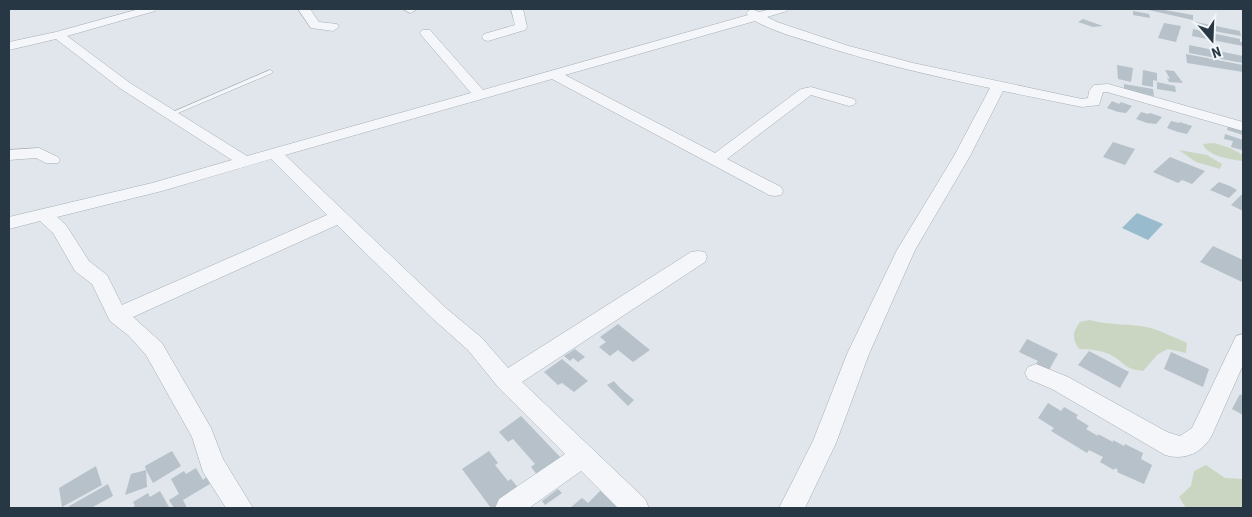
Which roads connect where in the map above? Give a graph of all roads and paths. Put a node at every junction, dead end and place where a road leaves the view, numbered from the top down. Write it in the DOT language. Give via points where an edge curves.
graph roads {
  1 [pos="145,9"];
  2 [pos="304,9"];
  3 [pos="517,9"];
  4 [pos="783,9"];
  5 [pos="752,12"];
  6 [pos="334,27"];
  7 [pos="426,33"];
  8 [pos="58,35"];
  9 [pos="488,37"];
  10 [pos="9,46"];
  11 [pos="270,72"];
  12 [pos="553,74"];
  13 [pos="998,87"];
  14 [pos="480,95"];
  15 [pos="849,102"];
  16 [pos="169,115"];
  17 [pos="1243,127"];
  18 [pos="273,154"];
  19 [pos="9,155"];
  20 [pos="717,159"];
  21 [pos="52,160"];
  22 [pos="244,161"];
  23 [pos="775,191"];
  24 [pos="45,216"];
  25 [pos="339,217"];
  26 [pos="9,223"];
  27 [pos="698,257"];
  28 [pos="117,316"];
  29 [pos="1243,342"];
  30 [pos="1036,373"];
  31 [pos="506,381"];
  32 [pos="582,456"];
  33 [pos="240,508"];
  34 [pos="508,508"];
  35 [pos="636,508"];
  36 [pos="792,508"];
  1 -- 8 [label="street"];
  2 -- 6 [label="street" via="314,25"];
  3 -- 9 [label="street" via="521,28"];
  4 -- 5 [label="street"];
  5 -- 12 [label="street"];
  5 -- 13 [label="street" via="766,22 834,45"];
  7 -- 14 [label="street"];
  8 -- 10 [label="street"];
  8 -- 16 [label="street" via="87,60"];
  11 -- 16 [label="lane"];
  12 -- 14 [label="street"];
  12 -- 20 [label="street"];
  13 -- 17 [label="street" via="1089,104 1094,102 1099,88 1108,88"];
  13 -- 36 [label="street" via="962,156 906,250 858,354 824,443"];
  14 -- 18 [label="street"];
  15 -- 20 [label="street" via="806,92"];
  16 -- 22 [label="street"];
  18 -- 22 [label="street"];
  18 -- 25 [label="street"];
  19 -- 21 [label="street" via="39,153"];
  20 -- 23 [label="street"];
  22 -- 24 [label="street"];
  24 -- 26 [label="street"];
  24 -- 28 [label="street" via="60,229 82,266 100,280"];
  25 -- 28 [label="street"];
  25 -- 31 [label="street" via="475,344"];
  27 -- 31 [label="street"];
  28 -- 33 [label="street" via="154,348 203,435 212,464"];
  29 -- 30 [label="street" via="1200,435 1184,447 1159,439 1060,383"];
  31 -- 32 [label="street"];
  32 -- 34 [label="street"];
  32 -- 35 [label="street"];
}
